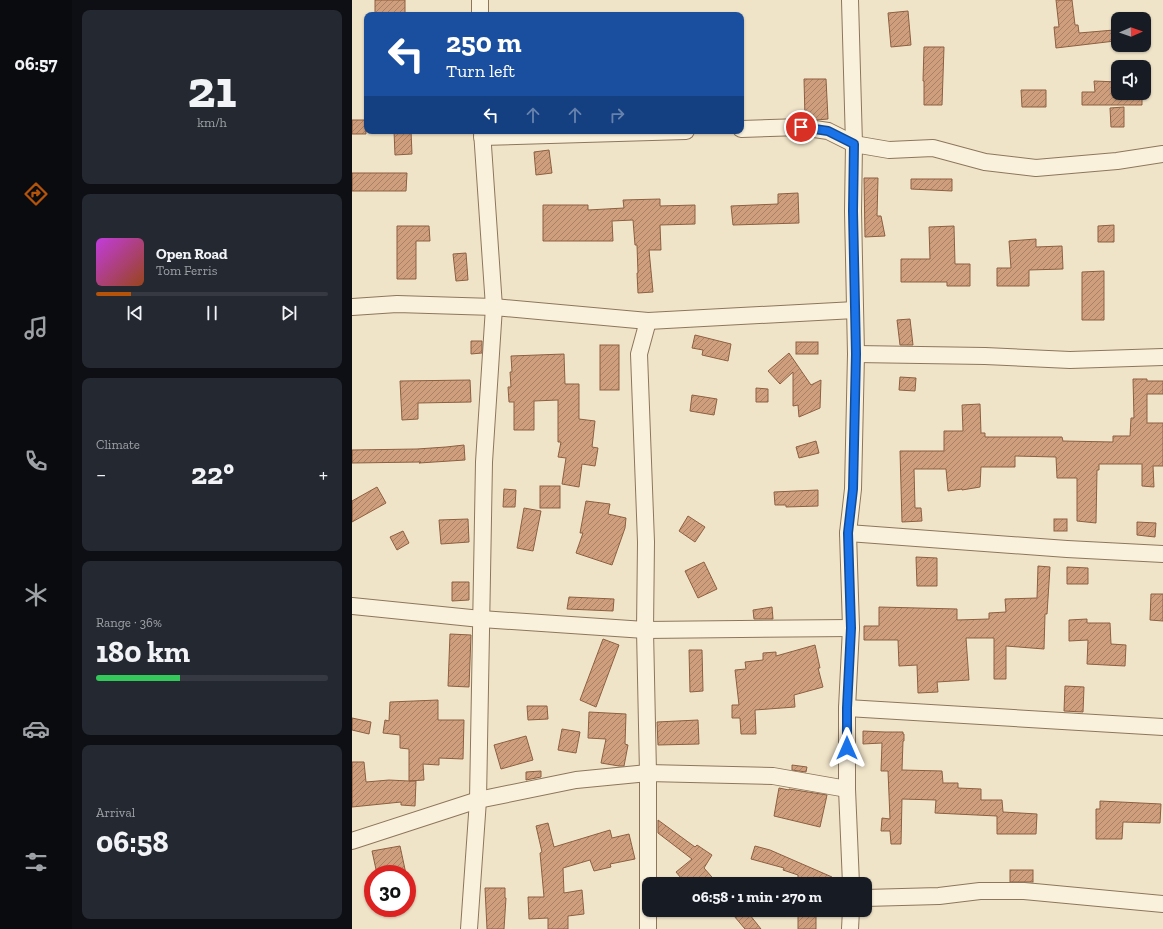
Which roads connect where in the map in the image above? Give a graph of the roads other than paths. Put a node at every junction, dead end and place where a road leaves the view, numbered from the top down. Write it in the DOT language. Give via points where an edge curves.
graph roads {
  1 [pos="480,0"];
  2 [pos="850,0"];
  3 [pos="480,12"];
  4 [pos="744,129"];
  5 [pos="482,134"];
  6 [pos="854,144"];
  7 [pos="1163,154"];
  8 [pos="352,307"];
  9 [pos="494,307"];
  10 [pos="855,310"];
  11 [pos="648,321"];
  12 [pos="856,354"];
  13 [pos="1163,357"];
  14 [pos="848,533"];
  15 [pos="1163,554"];
  16 [pos="352,606"];
  17 [pos="481,619"];
  18 [pos="851,628"];
  19 [pos="645,630"];
  20 [pos="847,708"];
  21 [pos="1163,727"];
  22 [pos="648,773"];
  23 [pos="847,789"];
  24 [pos="478,800"];
  25 [pos="352,841"];
  26 [pos="851,877"];
  27 [pos="872,898"];
  28 [pos="1163,904"];
  29 [pos="851,917"];
  30 [pos="469,929"];
  31 [pos="648,929"];
  32 [pos="850,929"];
  1 -- 3 [label="street"];
  2 -- 6 [label="street"];
  4 -- 6 [label="street" via="801,127 828,131"];
  5 -- 9 [label="street"];
  6 -- 7 [label="street" via="889,150 933,148 985,162 1036,168"];
  6 -- 10 [label="street"];
  8 -- 9 [label="street" via="397,304"];
  9 -- 11 [label="street"];
  9 -- 17 [label="street" via="484,462"];
  10 -- 11 [label="street"];
  10 -- 12 [label="street"];
  11 -- 19 [label="street" via="639,354 646,542"];
  12 -- 13 [label="street" via="1070,360"];
  12 -- 14 [label="street" via="853,489"];
  14 -- 15 [label="street"];
  14 -- 18 [label="street"];
  16 -- 17 [label="street"];
  17 -- 19 [label="street"];
  17 -- 24 [label="street"];
  18 -- 19 [label="street"];
  18 -- 20 [label="street"];
  19 -- 22 [label="street"];
  20 -- 21 [label="street"];
  20 -- 23 [label="street"];
  22 -- 23 [label="street" via="773,776"];
  22 -- 24 [label="street" via="576,780"];
  22 -- 31 [label="street"];
  23 -- 26 [label="street"];
  24 -- 25 [label="street"];
  24 -- 30 [label="street"];
  27 -- 28 [label="street" via="1024,891"];
  29 -- 32 [label="street"];
}
